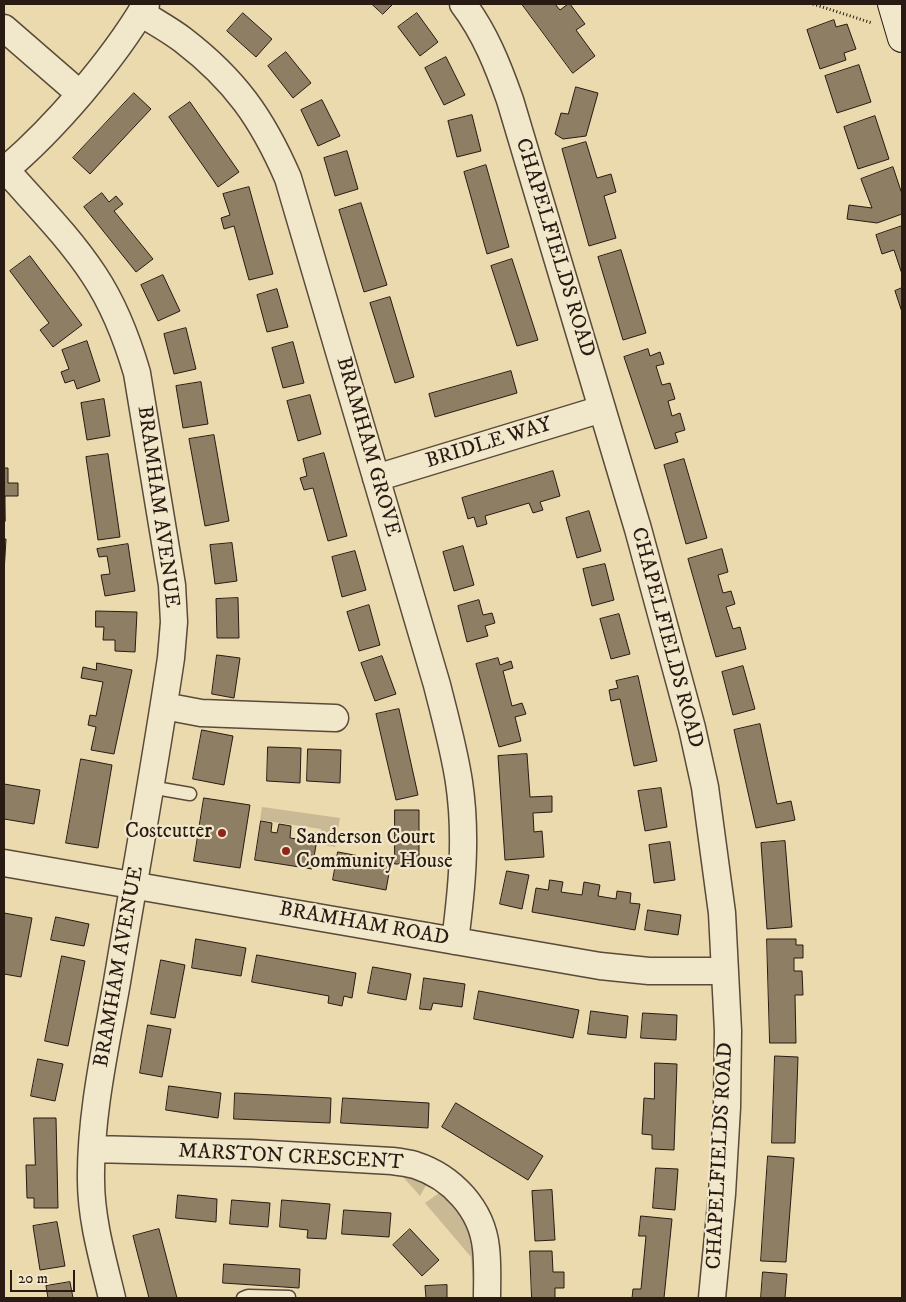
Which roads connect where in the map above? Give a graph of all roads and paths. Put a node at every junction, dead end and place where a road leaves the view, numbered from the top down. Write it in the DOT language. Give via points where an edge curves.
graph roads {
  1 [pos="463,4"];
  2 [pos="813,4"];
  3 [pos="892,4"];
  4 [pos="143,8"];
  5 [pos="4,28"];
  6 [pos="901,35"];
  7 [pos="80,94"];
  8 [pos="5,170"];
  9 [pos="602,409"];
  10 [pos="376,478"];
  11 [pos="164,706"];
  12 [pos="335,718"];
  13 [pos="150,787"];
  14 [pos="190,794"];
  15 [pos="4,863"];
  16 [pos="133,885"];
  17 [pos="455,941"];
  18 [pos="725,971"];
  19 [pos="92,1149"];
  20 [pos="289,1297"];
  21 [pos="112,1298"];
  22 [pos="243,1298"];
  23 [pos="487,1298"];
  24 [pos="712,1298"];
  1 -- 9 [label="street, CHAPELFIELDS ROAD" via="496,62 510,100"];
  2 -- 6 [label="path"];
  3 -- 6 [label="main road"];
  4 -- 7 [label="street"];
  4 -- 10 [label="street, BRAMHAM GROVE" via="211,63 237,89 273,144 288,178"];
  5 -- 7 [label="street"];
  7 -- 8 [label="street"];
  8 -- 11 [label="street, BRAMHAM AVENUE" via="73,246 95,276 129,344 137,373 172,585 174,622"];
  9 -- 10 [label="street, BRIDLE WAY"];
  9 -- 18 [label="street, CHAPELFIELDS ROAD" via="692,728 705,787 722,913"];
  10 -- 17 [label="street, BRAMHAM GROVE" via="437,685 459,782 463,860"];
  11 -- 12 [label="street" via="201,712"];
  11 -- 13 [label="street, BRAMHAM AVENUE"];
  13 -- 14 [label="lane"];
  13 -- 16 [label="street, BRAMHAM AVENUE"];
  15 -- 16 [label="street, BRAMHAM ROAD"];
  16 -- 17 [label="street, BRAMHAM ROAD"];
  16 -- 19 [label="street, BRAMHAM AVENUE"];
  17 -- 18 [label="street, BRAMHAM ROAD" via="626,969"];
  18 -- 24 [label="street, CHAPELFIELDS ROAD" via="728,1108"];
  19 -- 21 [label="street, BRAMHAM AVENUE" via="90,1181 93,1206"];
  19 -- 23 [label="street, MARSTON CRESCENT" via="392,1161 430,1171 464,1197 476,1213 486,1248"];
  20 -- 22 [label="lane"];
}
